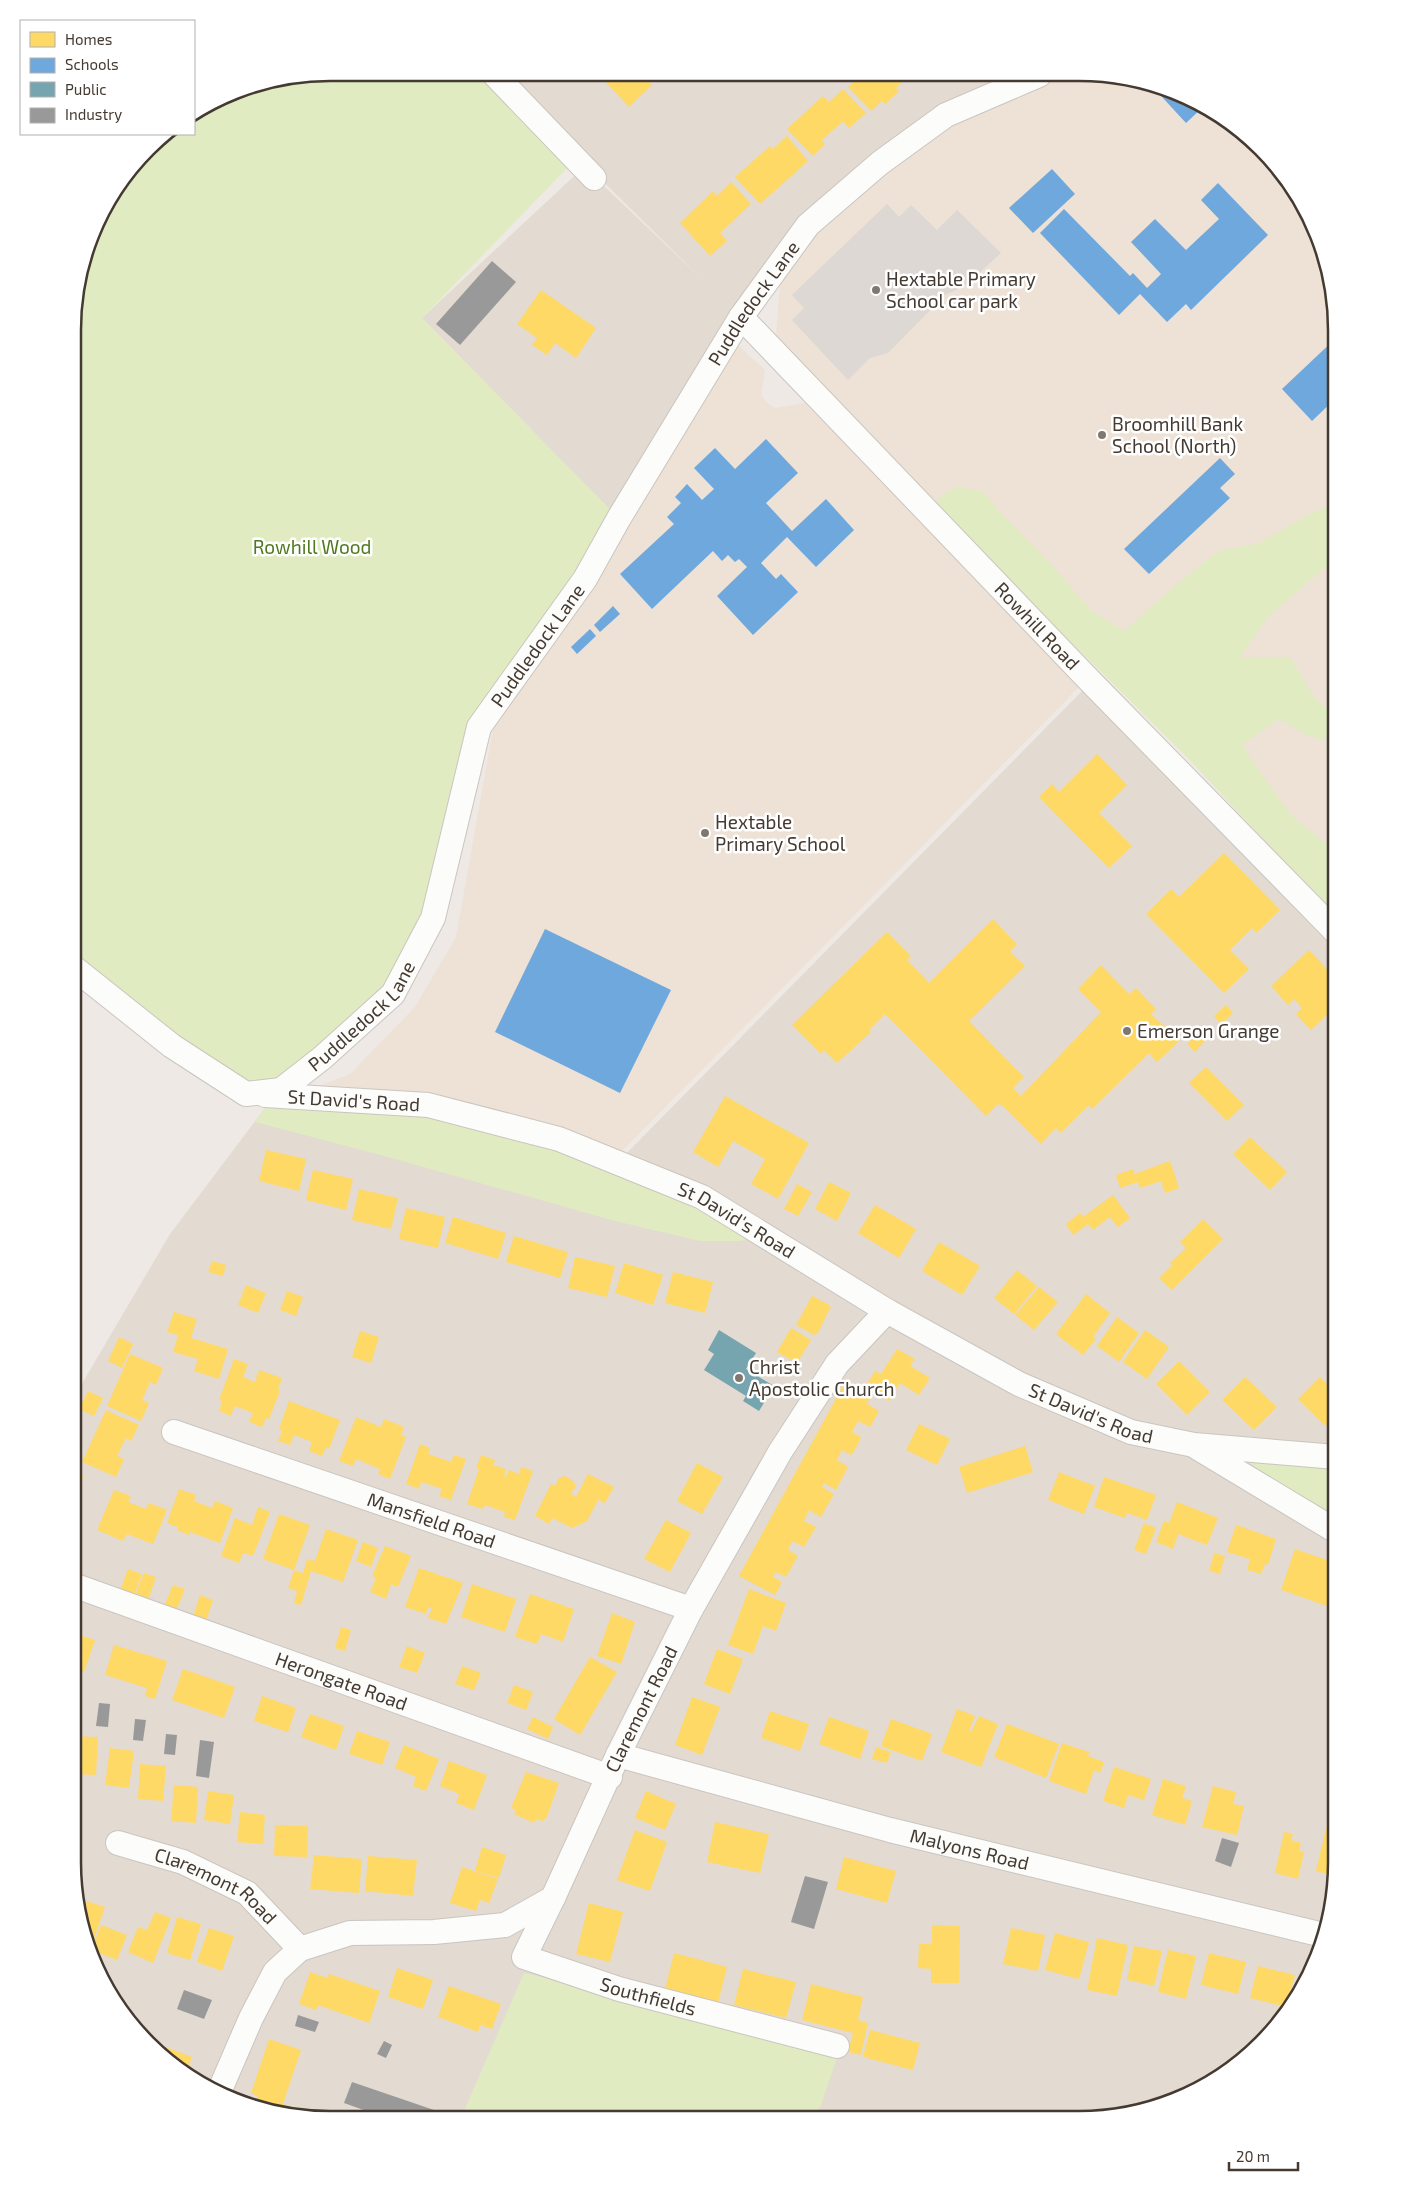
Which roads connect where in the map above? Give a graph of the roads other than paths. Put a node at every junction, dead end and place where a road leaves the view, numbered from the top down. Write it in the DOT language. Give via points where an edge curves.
graph roads {
  1 [pos="501,81"];
  2 [pos="1023,81"];
  3 [pos="594,178"];
  4 [pos="741,317"];
  5 [pos="1328,924"];
  6 [pos="81,974"];
  7 [pos="246,1094"];
  8 [pos="888,1311"];
  9 [pos="174,1432"];
  10 [pos="1194,1445"];
  11 [pos="1328,1455"];
  12 [pos="1328,1526"];
  13 [pos="81,1589"];
  14 [pos="691,1609"];
  15 [pos="618,1755"];
  16 [pos="610,1777"];
  17 [pos="118,1843"];
  18 [pos="553,1898"];
  19 [pos="1317,1934"];
  20 [pos="300,1949"];
  21 [pos="837,2046"];
  22 [pos="222,2086"];
  1 -- 3 [label="street"];
  2 -- 4 [label="street, Puddledock Lane" via="946,115 880,163 808,224"];
  4 -- 5 [label="street, Rowhill Road"];
  4 -- 7 [label="street, Puddledock Lane" via="585,580 479,727 433,918 393,994 281,1090"];
  6 -- 7 [label="street" via="172,1046"];
  7 -- 8 [label="street, St David's Road" via="428,1105 559,1139 702,1197"];
  8 -- 10 [label="street, St David's Road" via="1019,1384 1131,1432"];
  8 -- 14 [label="street, Claremont Road" via="837,1364 780,1452"];
  9 -- 14 [label="street, Mansfield Road"];
  10 -- 11 [label="street, St David's Road"];
  10 -- 12 [label="street, St David's Road"];
  13 -- 16 [label="street, Herongate Road"];
  14 -- 15 [label="street, Claremont Road"];
  15 -- 16 [label="street, Claremont Road"];
  15 -- 19 [label="street, Malyons Road" via="890,1830"];
  16 -- 18 [label="street, Claremont Road"];
  17 -- 20 [label="street, Claremont Road" via="183,1862 247,1893"];
  18 -- 20 [label="street" via="505,1924 434,1932 350,1934"];
  18 -- 21 [label="street, Southfields" via="524,1957 619,1989"];
  20 -- 22 [label="street" via="275,1972"];
}
